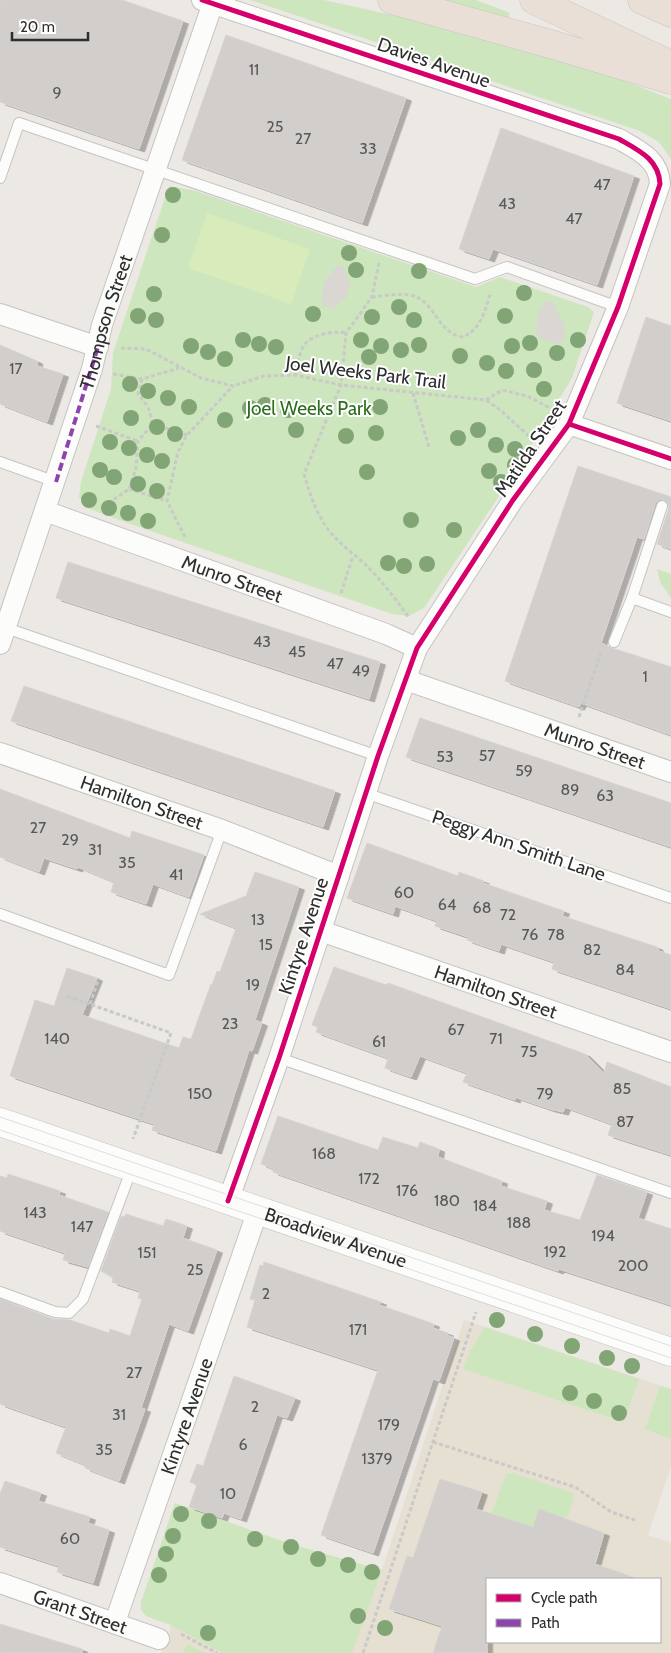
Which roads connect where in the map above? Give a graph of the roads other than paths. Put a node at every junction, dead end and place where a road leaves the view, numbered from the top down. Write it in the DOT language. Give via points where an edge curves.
graph roads {
  1 [pos="392,0"];
  2 [pos="534,0"];
  3 [pos="642,0"];
  4 [pos="210,1"];
  5 [pos="671,13"];
  6 [pos="671,65"];
  7 [pos="671,80"];
  8 [pos="653,161"];
  9 [pos="156,168"];
  10 [pos="0,178"];
  11 [pos="618,306"];
  12 [pos="0,314"];
  13 [pos="98,347"];
  14 [pos="562,417"];
  15 [pos="671,459"];
  16 [pos="0,462"];
  17 [pos="56,482"];
  18 [pos="662,506"];
  19 [pos="45,511"];
  20 [pos="632,598"];
  21 [pos="671,612"];
  22 [pos="3,636"];
  23 [pos="614,642"];
  24 [pos="416,648"];
  25 [pos="406,680"];
  26 [pos="0,753"];
  27 [pos="378,756"];
  28 [pos="671,772"];
  29 [pos="366,793"];
  30 [pos="222,830"];
  31 [pos="339,876"];
  32 [pos="671,898"];
  33 [pos="0,914"];
  34 [pos="321,930"];
  35 [pos="671,1052"];
  36 [pos="279,1058"];
  37 [pos="0,1122"];
  38 [pos="132,1167"];
  39 [pos="671,1194"];
  40 [pos="228,1200"];
  41 [pos="258,1210"];
  42 [pos="0,1292"];
  43 [pos="671,1352"];
  44 [pos="0,1584"];
  45 [pos="115,1622"];
  46 [pos="159,1639"];
  1 -- 7 [label="highway"];
  2 -- 6 [label="highway"];
  3 -- 5 [label="highway"];
  4 -- 8 [label="street, Davies Avenue" via="619,140"];
  4 -- 9 [label="street, Thompson Street"];
  8 -- 11 [label="street, Matilda Street" via="660,172 660,184"];
  9 -- 10 [label="lane" via="19,123"];
  9 -- 11 [label="lane" via="475,279 507,267"];
  9 -- 13 [label="street, Thompson Street" via="102,325"];
  11 -- 14 [label="street, Matilda Street"];
  12 -- 13 [label="street"];
  13 -- 17 [label="street, Thompson Street"];
  14 -- 15 [label="street"];
  14 -- 24 [label="street, Matilda Street" via="513,500"];
  16 -- 17 [label="lane"];
  17 -- 19 [label="street, Thompson Street"];
  18 -- 20 [label="lane"];
  19 -- 22 [label="street, Thompson Street"];
  19 -- 24 [label="street, Munro Street" via="386,634"];
  20 -- 21 [label="lane"];
  20 -- 23 [label="lane"];
  22 -- 27 [label="lane"];
  24 -- 25 [label="street, Matilda Street"];
  25 -- 27 [label="street, Kintyre Avenue"];
  25 -- 28 [label="street, Munro Street"];
  26 -- 30 [label="street, Hamilton Street"];
  27 -- 29 [label="street, Kintyre Avenue"];
  29 -- 31 [label="street, Kintyre Avenue"];
  29 -- 32 [label="lane, Peggy Ann Smith Lane"];
  30 -- 31 [label="street, Hamilton Street"];
  30 -- 33 [label="lane" via="170,975"];
  31 -- 34 [label="street, Kintyre Avenue"];
  34 -- 35 [label="street, Hamilton Street"];
  34 -- 36 [label="street, Kintyre Avenue"];
  36 -- 39 [label="lane"];
  36 -- 40 [label="street, Kintyre Avenue"];
  37 -- 38 [label="main road, Broadview Avenue"];
  38 -- 40 [label="main road, Broadview Avenue"];
  38 -- 42 [label="lane" via="83,1299 69,1313 55,1312"];
  40 -- 41 [label="main road, Broadview Avenue"];
  41 -- 43 [label="main road, Broadview Avenue"];
  41 -- 45 [label="street, Kintyre Avenue"];
  44 -- 45 [label="street, Grant Street"];
  45 -- 46 [label="street, Grant Street"];
}
